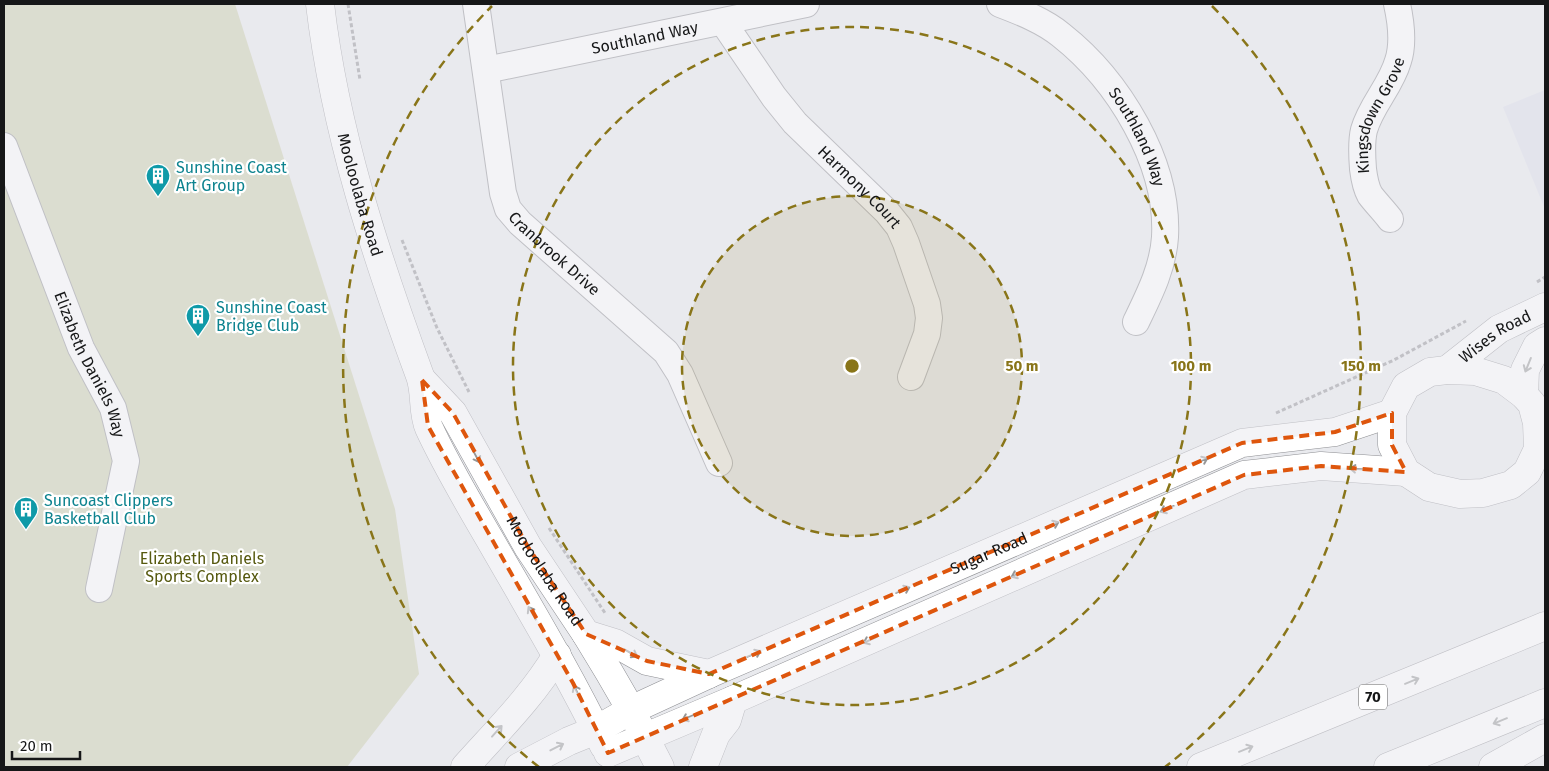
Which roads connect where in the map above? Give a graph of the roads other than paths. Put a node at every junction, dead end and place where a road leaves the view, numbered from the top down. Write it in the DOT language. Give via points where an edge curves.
graph roads {
  1 [pos="320,4"];
  2 [pos="476,4"];
  3 [pos="806,4"];
  4 [pos="1000,4"];
  5 [pos="1397,4"];
  6 [pos="723,22"];
  7 [pos="486,70"];
  8 [pos="4,146"];
  9 [pos="1390,218"];
  10 [pos="1537,297"];
  11 [pos="1136,322"];
  12 [pos="1545,341"];
  13 [pos="1447,370"];
  14 [pos="911,377"];
  15 [pos="422,380"];
  16 [pos="1524,395"];
  17 [pos="1392,413"];
  18 [pos="1541,426"];
  19 [pos="719,463"];
  20 [pos="1406,472"];
  21 [pos="1545,482"];
  22 [pos="1511,485"];
  23 [pos="99,589"];
  24 [pos="1545,626"];
  25 [pos="586,634"];
  26 [pos="556,655"];
  27 [pos="709,674"];
  28 [pos="733,700"];
  29 [pos="1545,703"];
  30 [pos="631,710"];
  31 [pos="646,737"];
  32 [pos="1545,738"];
  33 [pos="606,750"];
  34 [pos="465,767"];
  35 [pos="519,767"];
  36 [pos="660,767"];
  37 [pos="702,767"];
  38 [pos="1201,767"];
  39 [pos="1388,767"];
  40 [pos="1493,767"];
  1 -- 15 [label="main road, Mooloolaba Road" via="326,53 350,163 398,316"];
  2 -- 7 [label="street, Cranbrook Drive"];
  3 -- 6 [label="street, Southland Way"];
  4 -- 11 [label="street, Southland Way" via="1060,34 1090,61 1121,98 1141,134 1164,201 1165,238 1157,277"];
  5 -- 9 [label="street, Kingsdown Grove" via="1401,30 1399,60 1370,116 1362,144 1364,177 1370,194"];
  6 -- 7 [label="street, Southland Way"];
  6 -- 14 [label="street, Harmony Court" via="795,123 899,227 929,318 928,334"];
  7 -- 19 [label="street, Cranbrook Drive" via="508,209 666,352 680,374"];
  8 -- 23 [label="street, Elizabeth Daniels Way" via="81,348 113,408 126,461"];
  10 -- 13 [label="main road, Wises Road"];
  12 -- 16 [label="main road, Wises Road, one-way" via="1537,346 1525,370"];
  13 -- 16 [label="main road" via="1476,371 1504,380"];
  13 -- 17 [label="main road" via="1430,372 1406,386"];
  15 -- 25 [label="main road, Mooloolaba Road, one-way" via="453,413 528,548"];
  26 -- 15 [label="main road, Mooloolaba Road, one-way" via="428,426"];
  16 -- 18 [label="main road" via="1532,404"];
  17 -- 20 [label="main road" via="1392,445"];
  27 -- 17 [label="main road, Sugar Road, one-way" via="1242,443 1334,432"];
  18 -- 22 [label="main road" via="1538,449 1527,472"];
  20 -- 22 [label="main road" via="1429,487 1460,494 1483,493"];
  20 -- 28 [label="main road, Sugar Road, one-way" via="1320,466 1244,475"];
  21 -- 22 [label="main road"];
  38 -- 24 [label="main road, 70, one-way"];
  25 -- 27 [label="main road, one-way" via="615,643 661,665"];
  25 -- 30 [label="main road, Mooloolaba Road"];
  33 -- 26 [label="main road, Mooloolaba Road, one-way"];
  34 -- 26 [label="main road, one-way" via="530,695"];
  27 -- 30 [label="main road, Sugar Road"];
  28 -- 31 [label="main road, Sugar Road, one-way"];
  28 -- 37 [label="main road" via="727,720 716,734"];
  29 -- 39 [label="main road, one-way"];
  30 -- 31 [label="main road, Mooloolaba Road"];
  30 -- 33 [label="main road, Sugar Road"];
  31 -- 33 [label="main road, Sugar Road"];
  31 -- 36 [label="main road, Mooloolaba Road"];
  32 -- 40 [label="main road"];
  35 -- 33 [label="main road, one-way" via="569,741"];
}
